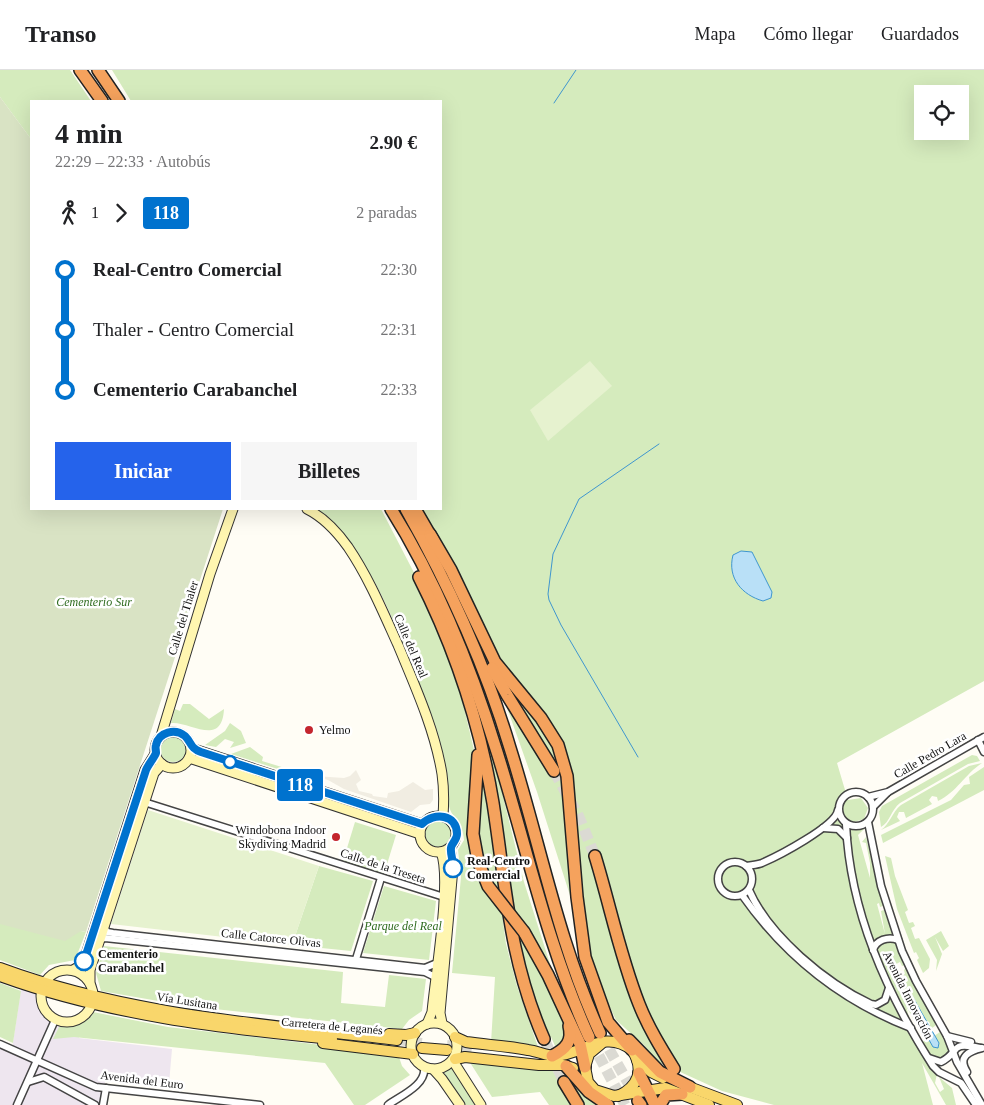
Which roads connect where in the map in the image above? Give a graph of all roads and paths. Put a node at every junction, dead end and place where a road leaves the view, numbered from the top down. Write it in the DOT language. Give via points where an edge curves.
graph roads {
  1 [pos="80,70"];
  2 [pos="98,70"];
  3 [pos="101,100"];
  4 [pos="118,100"];
  5 [pos="233,510"];
  6 [pos="308,510"];
  7 [pos="385,510"];
  8 [pos="392,510"];
  9 [pos="407,510"];
  10 [pos="417,510"];
  11 [pos="430,534"];
  12 [pos="458,666"];
  13 [pos="161,736"];
  14 [pos="981,739"];
  15 [pos="191,748"];
  16 [pos="984,752"];
  17 [pos="156,754"];
  18 [pos="189,758"];
  19 [pos="162,764"];
  20 [pos="554,771"];
  21 [pos="888,792"];
  22 [pos="868,797"];
  23 [pos="144,802"];
  24 [pos="873,807"];
  25 [pos="838,810"];
  26 [pos="443,816"];
  27 [pos="868,822"];
  28 [pos="845,823"];
  29 [pos="422,824"];
  30 [pos="823,828"];
  31 [pos="420,834"];
  32 [pos="847,838"];
  33 [pos="450,848"];
  34 [pos="441,852"];
  35 [pos="594,856"];
  36 [pos="761,864"];
  37 [pos="746,866"];
  38 [pos="752,875"];
  39 [pos="380,878"];
  40 [pos="749,890"];
  41 [pos="742,895"];
  42 [pos="444,897"];
  43 [pos="104,927"];
  44 [pos="100,940"];
  45 [pos="898,940"];
  46 [pos="872,950"];
  47 [pos="356,959"];
  48 [pos="437,963"];
  49 [pos="0,968"];
  50 [pos="73,970"];
  51 [pos="0,976"];
  52 [pos="435,977"];
  53 [pos="90,983"];
  54 [pos="42,987"];
  55 [pos="889,988"];
  56 [pos="92,1001"];
  57 [pos="564,1010"];
  58 [pos="55,1020"];
  59 [pos="442,1023"];
  60 [pos="427,1024"];
  61 [pos="278,1026"];
  62 [pos="911,1028"];
  63 [pos="266,1033"];
  64 [pos="416,1033"];
  65 [pos="619,1035"];
  66 [pos="947,1036"];
  67 [pos="455,1037"];
  68 [pos="589,1037"];
  69 [pos="604,1037"];
  70 [pos="544,1039"];
  71 [pos="0,1044"];
  72 [pos="422,1045"];
  73 [pos="983,1047"];
  74 [pos="447,1048"];
  75 [pos="581,1048"];
  76 [pos="953,1050"];
  77 [pos="412,1054"];
  78 [pos="635,1055"];
  79 [pos="552,1056"];
  80 [pos="928,1058"];
  81 [pos="454,1060"];
  82 [pos="37,1061"];
  83 [pos="565,1065"];
  84 [pos="428,1068"];
  85 [pos="674,1069"];
  86 [pos="585,1072"];
  87 [pos="639,1073"];
  88 [pos="28,1082"];
  89 [pos="564,1082"];
  90 [pos="106,1088"];
  91 [pos="595,1090"];
  92 [pos="646,1090"];
  93 [pos="686,1091"];
  94 [pos="189,1097"];
  95 [pos="617,1103"];
  96 [pos="979,1103"];
  97 [pos="18,1105"];
  98 [pos="96,1105"];
  99 [pos="103,1105"];
  100 [pos="188,1105"];
  101 [pos="260,1105"];
  102 [pos="388,1105"];
  103 [pos="460,1105"];
  104 [pos="481,1105"];
  105 [pos="578,1105"];
  106 [pos="655,1105"];
  107 [pos="660,1105"];
  108 [pos="709,1105"];
  109 [pos="737,1105"];
  1 -- 3 [label="highway"];
  2 -- 4 [label="highway"];
  5 -- 13 [label="street, Calle del Thaler"];
  6 -- 26 [label="street, Calle del Real" via="330,526 347,545 361,567 394,638 418,694 438,754 444,788"];
  7 -- 12 [label="highway" via="440,618"];
  8 -- 68 [label="highway" via="438,595 464,652 497,752 559,965"];
  9 -- 69 [label="highway" via="450,590 480,658 510,747 570,961"];
  10 -- 11 [label="highway"];
  11 -- 20 [label="highway" via="495,673"];
  11 -- 65 [label="highway" via="496,662 541,718 558,745 566,776 585,957 601,1006"];
  12 -- 57 [label="highway, bridge" via="478,750 473,834 478,861 488,886 524,932"];
  12 -- 70 [label="highway" via="486,769 514,950 530,1006"];
  13 -- 15 [label="street" via="168,732 184,735"];
  13 -- 17 [label="street" via="156,744"];
  14 -- 16 [label="street"];
  14 -- 21 [label="street, Calle Pedro Lara"];
  15 -- 18 [label="street"];
  15 -- 29 [label="street"];
  17 -- 19 [label="street"];
  17 -- 50 [label="street" via="146,770 83,964"];
  18 -- 19 [label="street" via="175,768"];
  18 -- 31 [label="street"];
  19 -- 23 [label="street" via="154,771"];
  21 -- 22 [label="street, Calle Pedro Lara"];
  21 -- 24 [label="street, Calle Pedro Lara"];
  22 -- 24 [label="street"];
  22 -- 25 [label="street" via="859,792 849,793 841,800"];
  23 -- 39 [label="street, Calle de la Treseta"];
  23 -- 43 [label="street"];
  24 -- 27 [label="street"];
  25 -- 28 [label="street"];
  25 -- 30 [label="street" via="837,816"];
  26 -- 29 [label="street" via="435,816"];
  26 -- 33 [label="street" via="455,826 457,834"];
  27 -- 28 [label="street" via="858,826"];
  27 -- 45 [label="street, Avenida Innovación" via="881,886"];
  28 -- 30 [label="street"];
  28 -- 32 [label="street, Avenida Innovación"];
  29 -- 31 [label="street"];
  30 -- 32 [label="street" via="838,829"];
  30 -- 36 [label="street"];
  31 -- 34 [label="street" via="426,848"];
  32 -- 46 [label="street, Avenida Innovación" via="855,895"];
  33 -- 34 [label="street"];
  33 -- 59 [label="street" via="453,868 440,1013"];
  34 -- 42 [label="street" via="445,862"];
  35 -- 85 [label="highway" via="639,1006"];
  36 -- 37 [label="street"];
  36 -- 38 [label="street"];
  37 -- 38 [label="street"];
  37 -- 41 [label="street" via="737,862 727,864 718,878 726,894"];
  38 -- 40 [label="street"];
  39 -- 42 [label="street, Calle de la Treseta"];
  39 -- 47 [label="street"];
  40 -- 41 [label="street"];
  40 -- 55 [label="street" via="755,904 777,931 803,958 834,981 871,1004 885,1000"];
  41 -- 62 [label="street" via="772,934 815,975 863,1006"];
  42 -- 48 [label="street"];
  43 -- 44 [label="street"];
  43 -- 47 [label="street, Calle Catorce Olivas" via="113,933"];
  44 -- 52 [label="street, Calle Catorce Olivas" via="425,972"];
  44 -- 53 [label="street" via="90,970"];
  45 -- 46 [label="street" via="882,940"];
  45 -- 66 [label="street, Avenida Innovación" via="916,981"];
  46 -- 55 [label="street, Avenida Innovación"];
  47 -- 48 [label="street, Calle Catorce Olivas" via="425,968"];
  48 -- 52 [label="street"];
  49 -- 54 [label="main road"];
  50 -- 53 [label="street" via="83,974"];
  50 -- 54 [label="street" via="55,972"];
  51 -- 54 [label="main road"];
  52 -- 60 [label="street" via="432,1012"];
  53 -- 56 [label="street"];
  54 -- 56 [label="main road"];
  54 -- 58 [label="street" via="42,1007"];
  55 -- 62 [label="street, Avenida Innovación"];
  56 -- 58 [label="street" via="85,1015 78,1020"];
  56 -- 61 [label="main road, Vía Lusitana"];
  56 -- 63 [label="main road, Vía Lusitana" via="165,1019"];
  57 -- 75 [label="highway"];
  57 -- 79 [label="highway" via="571,1038 563,1050"];
  58 -- 82 [label="street"];
  59 -- 60 [label="street"];
  59 -- 67 [label="street"];
  60 -- 64 [label="street"];
  61 -- 63 [label="main road, Carretera de Leganés" via="397,1042"];
  61 -- 64 [label="main road" via="296,1024 402,1035"];
  62 -- 80 [label="street, Avenida Innovación"];
  63 -- 77 [label="main road"];
  64 -- 77 [label="street"];
  65 -- 78 [label="highway"];
  65 -- 93 [label="highway" via="634,1044 660,1072"];
  66 -- 73 [label="street"];
  66 -- 76 [label="street, Avenida Innovación"];
  67 -- 79 [label="main road" via="466,1042 532,1050"];
  67 -- 81 [label="street" via="457,1049"];
  69 -- 75 [label="main road"];
  69 -- 78 [label="main road"];
  69 -- 86 [label="main road" via="593,1049"];
  71 -- 82 [label="street, Avenida del Euro"];
  72 -- 74 [label="main road"];
  73 -- 76 [label="street" via="963,1045"];
  73 -- 96 [label="street" via="970,1051 963,1063 979,1091"];
  75 -- 79 [label="main road"];
  75 -- 86 [label="highway"];
  76 -- 80 [label="street, Avenida Innovación" via="941,1062"];
  76 -- 96 [label="street, Avenida Innovación"];
  77 -- 84 [label="street" via="417,1062"];
  78 -- 87 [label="main road"];
  78 -- 93 [label="main road" via="660,1076"];
  79 -- 83 [label="main road" via="474,1051"];
  80 -- 96 [label="street, Avenida Innovación" via="939,1072 961,1083"];
  81 -- 83 [label="main road" via="465,1057"];
  81 -- 84 [label="street" via="442,1068"];
  81 -- 104 [label="street"];
  82 -- 88 [label="street"];
  82 -- 90 [label="street, Avenida del Euro" via="85,1083"];
  83 -- 86 [label="main road"];
  83 -- 95 [label="highway" via="589,1092"];
  84 -- 102 [label="street" via="418,1084"];
  84 -- 103 [label="street" via="442,1079"];
  86 -- 91 [label="main road"];
  87 -- 92 [label="highway"];
  87 -- 95 [label="main road" via="633,1086"];
  88 -- 97 [label="street"];
  88 -- 98 [label="street" via="44,1077"];
  89 -- 105 [label="highway"];
  90 -- 94 [label="street, Avenida del Euro"];
  90 -- 99 [label="street"];
  91 -- 95 [label="highway"];
  92 -- 93 [label="main road"];
  92 -- 95 [label="main road"];
  92 -- 106 [label="highway"];
  93 -- 107 [label="highway" via="666,1095"];
  93 -- 108 [label="main road"];
  93 -- 109 [label="main road"];
  94 -- 100 [label="street"];
  94 -- 101 [label="street, Avenida del Euro"];
}
